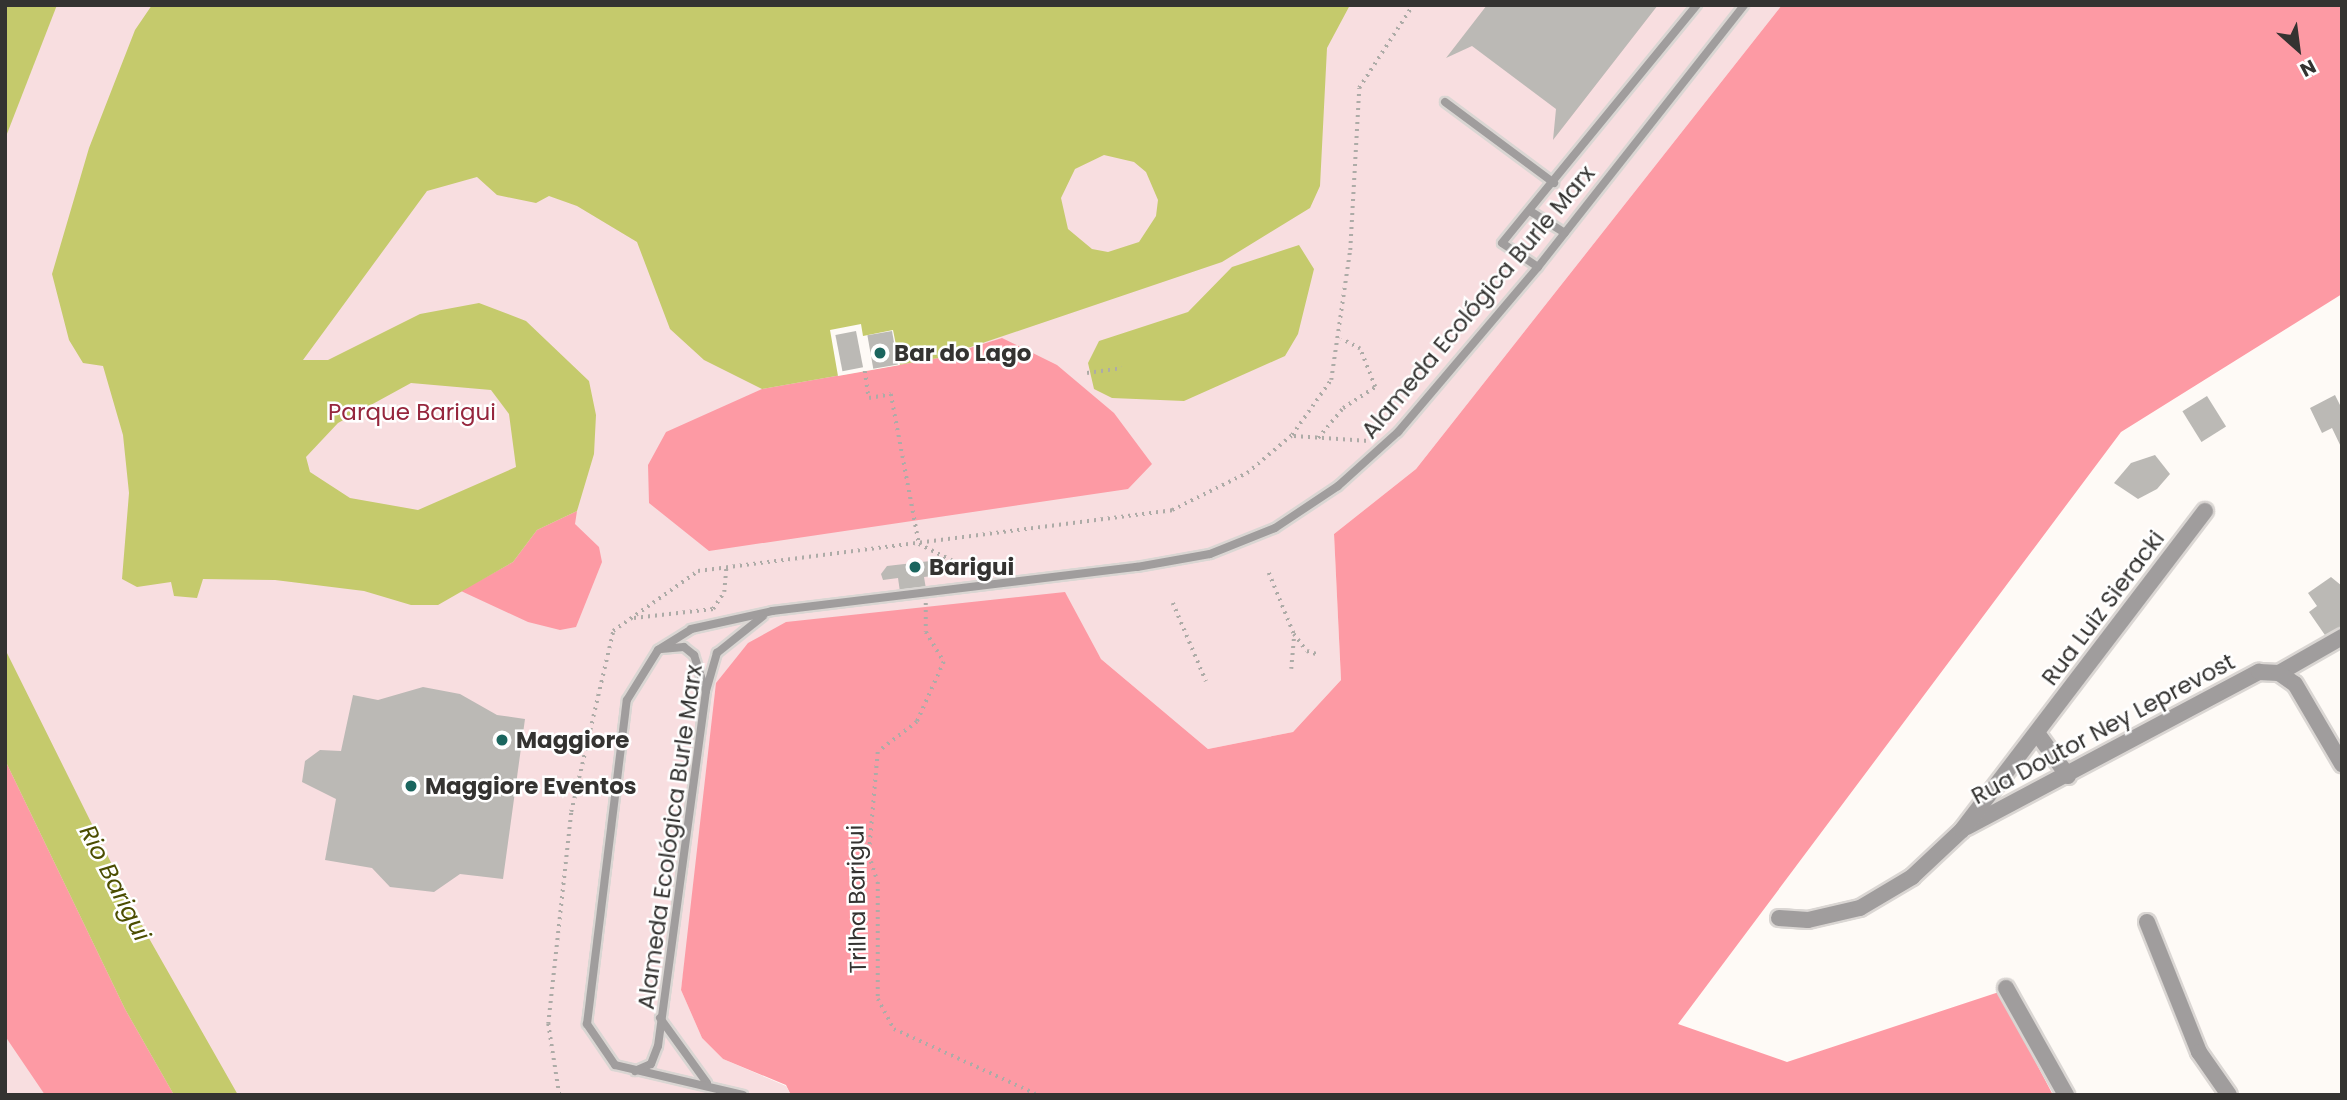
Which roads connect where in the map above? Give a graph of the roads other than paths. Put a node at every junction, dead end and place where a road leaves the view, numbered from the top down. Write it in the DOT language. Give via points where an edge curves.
graph roads {
  1 [pos="1697,5"];
  2 [pos="1744,5"];
  3 [pos="1445,102"];
  4 [pos="1554,183"];
  5 [pos="1530,211"];
  6 [pos="1565,233"];
  7 [pos="1538,267"];
  8 [pos="2205,511"];
  9 [pos="772,611"];
  10 [pos="2342,637"];
  11 [pos="658,650"];
  12 [pos="2279,673"];
  13 [pos="706,691"];
  14 [pos="2037,733"];
  15 [pos="2342,765"];
  16 [pos="2068,776"];
  17 [pos="1962,830"];
  18 [pos="1779,918"];
  19 [pos="2147,922"];
  20 [pos="2006,988"];
  21 [pos="660,1018"];
  22 [pos="635,1072"];
  23 [pos="707,1083"];
  24 [pos="743,1095"];
  25 [pos="2066,1095"];
  26 [pos="2229,1095"];
  1 -- 4 [label="lane"];
  2 -- 6 [label="lane, Alameda Ecológica Burle Marx"];
  3 -- 4 [label="lane"];
  4 -- 5 [label="lane"];
  5 -- 6 [label="lane"];
  5 -- 7 [label="lane" via="1502,243"];
  6 -- 7 [label="lane, Alameda Ecológica Burle Marx"];
  7 -- 9 [label="lane, Alameda Ecológica Burle Marx" via="1398,432 1338,486 1275,528 1210,554 970,589"];
  8 -- 14 [label="street, Rua Luiz Sieracki"];
  9 -- 11 [label="lane, Alameda Ecológica Burle Marx" via="691,629"];
  9 -- 13 [label="lane, Alameda Ecológica Burle Marx" via="737,630 717,653"];
  10 -- 12 [label="street"];
  11 -- 13 [label="lane" via="684,647 694,655"];
  11 -- 22 [label="lane, Alameda Ecológica Burle Marx" via="627,700 587,1024 615,1065"];
  12 -- 15 [label="street" via="2302,695"];
  12 -- 16 [label="street, Rua Doutor Ney Leprevost" via="2250,676"];
  13 -- 21 [label="lane, Alameda Ecológica Burle Marx"];
  14 -- 16 [label="street"];
  14 -- 17 [label="street, Rua Luiz Sieracki"];
  16 -- 17 [label="street, Rua Doutor Ney Leprevost"];
  17 -- 18 [label="street, Rua Luiz Sieracki" via="1912,877 1860,908 1808,920"];
  19 -- 26 [label="street" via="2199,1052"];
  20 -- 25 [label="street"];
  21 -- 22 [label="lane" via="651,1063"];
  21 -- 23 [label="lane, Alameda Ecológica Burle Marx"];
  22 -- 23 [label="lane, Alameda Ecológica Burle Marx"];
  23 -- 24 [label="lane, Alameda Ecológica Burle Marx"];
}
